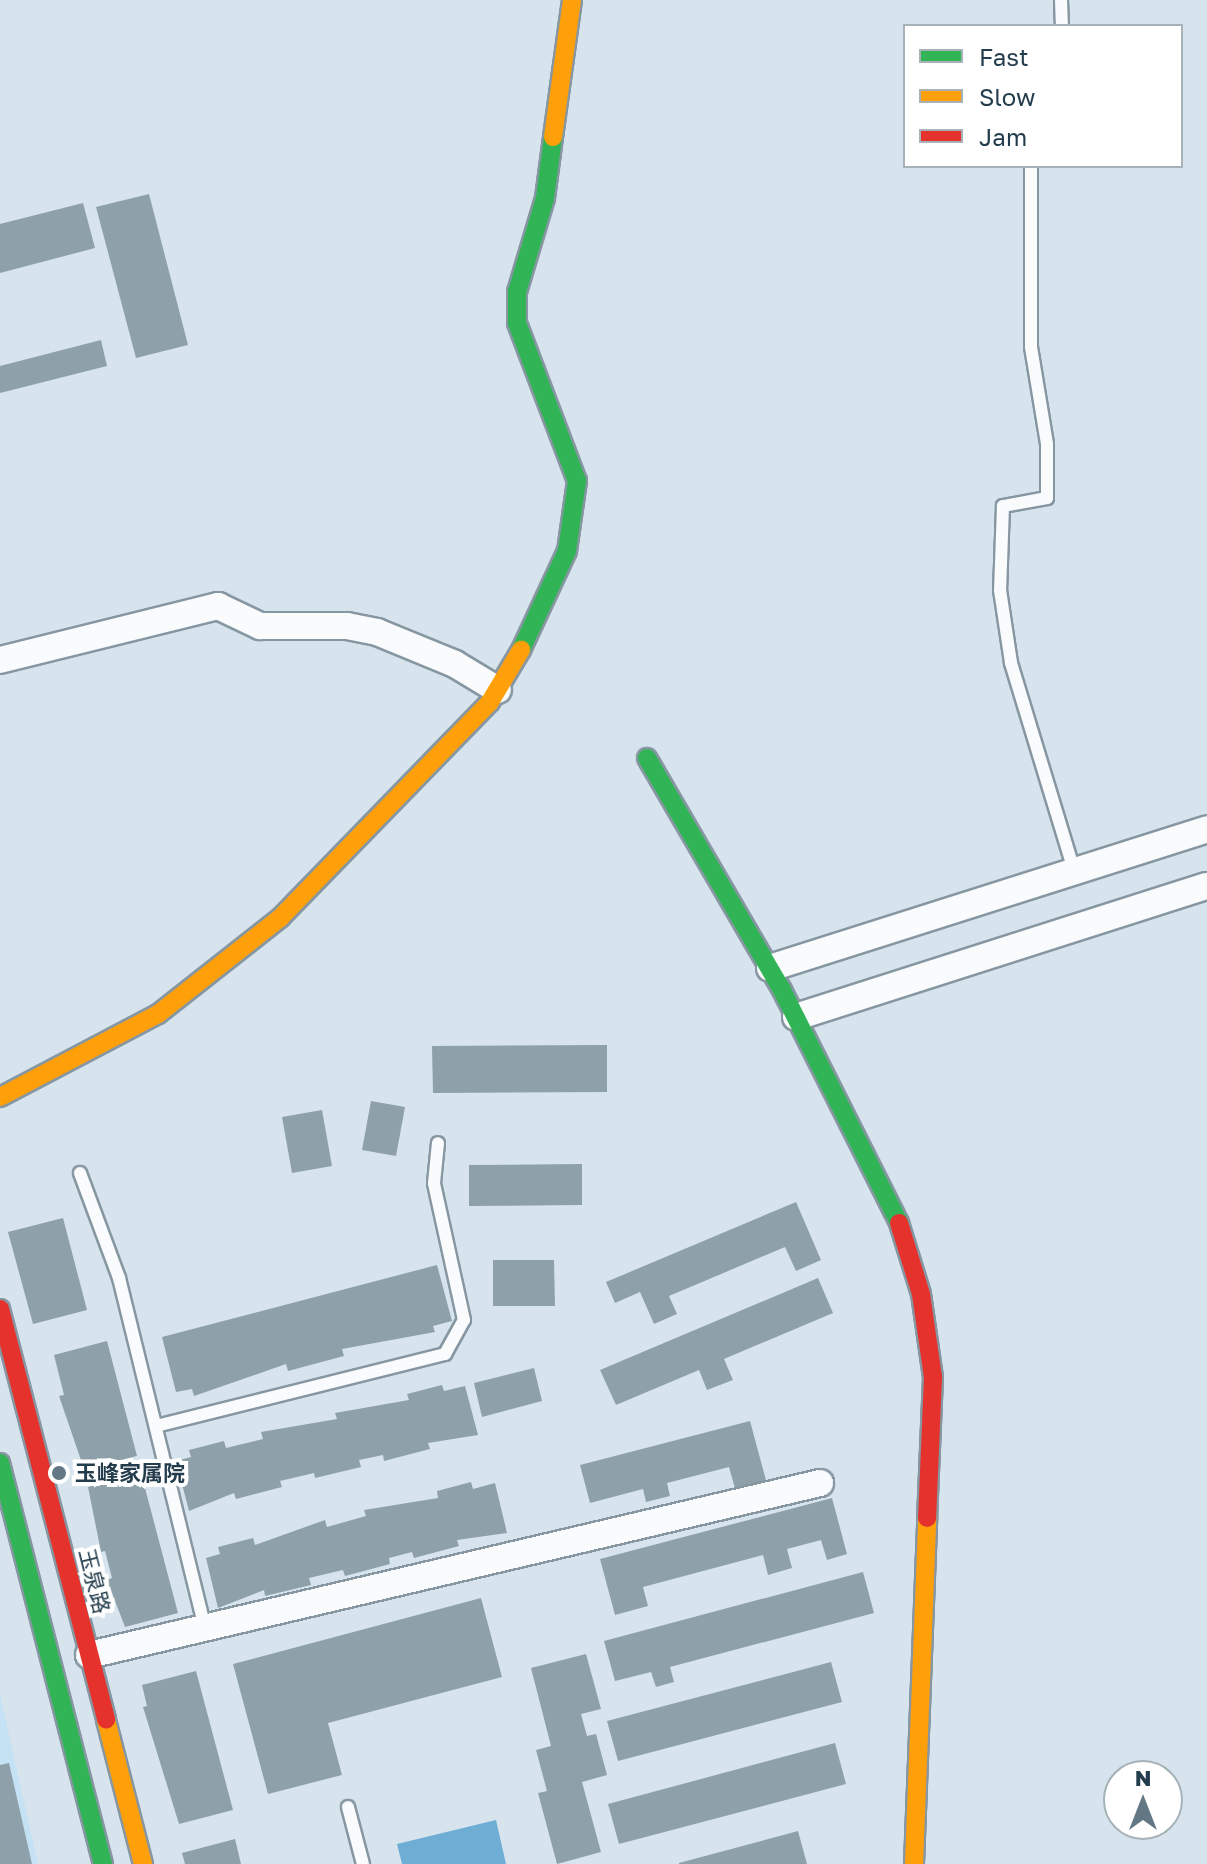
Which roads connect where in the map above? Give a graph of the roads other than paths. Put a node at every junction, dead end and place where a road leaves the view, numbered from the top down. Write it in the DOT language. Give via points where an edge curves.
graph roads {
  1 [pos="572,0"];
  2 [pos="1061,0"];
  3 [pos="1062,24"];
  4 [pos="1031,168"];
  5 [pos="0,660"];
  6 [pos="498,690"];
  7 [pos="647,758"];
  8 [pos="1207,829"];
  9 [pos="1074,871"];
  10 [pos="1207,886"];
  11 [pos="770,968"];
  12 [pos="796,1017"];
  13 [pos="0,1097"];
  14 [pos="438,1143"];
  15 [pos="80,1173"];
  16 [pos="0,1309"];
  17 [pos="156,1426"];
  18 [pos="0,1463"];
  19 [pos="820,1483"];
  20 [pos="205,1628"];
  21 [pos="89,1655"];
  22 [pos="348,1807"];
  23 [pos="103,1864"];
  24 [pos="143,1864"];
  25 [pos="363,1864"];
  26 [pos="914,1864"];
  1 -- 6 [label="street" via="545,198 518,283 517,323 572,461 577,490 555,586"];
  2 -- 3 [label="lane"];
  4 -- 9 [label="lane" via="1031,335 1047,444 1047,498 1003,506 1000,590 1011,663"];
  5 -- 6 [label="street" via="218,606 260,626 347,626 377,632 455,664"];
  6 -- 13 [label="street" via="319,880 239,954 116,1040"];
  7 -- 11 [label="street"];
  8 -- 9 [label="street"];
  9 -- 11 [label="street"];
  10 -- 12 [label="street"];
  11 -- 12 [label="street"];
  12 -- 26 [label="street" via="900,1226 929,1335 933,1377"];
  14 -- 17 [label="lane" via="434,1183 464,1320 445,1354"];
  15 -- 17 [label="lane" via="119,1278"];
  16 -- 21 [label="street, 玉泉路"];
  17 -- 20 [label="lane"];
  18 -- 23 [label="street"];
  19 -- 20 [label="street"];
  20 -- 21 [label="street"];
  21 -- 24 [label="street, 玉泉路"];
  22 -- 25 [label="lane"];
}
